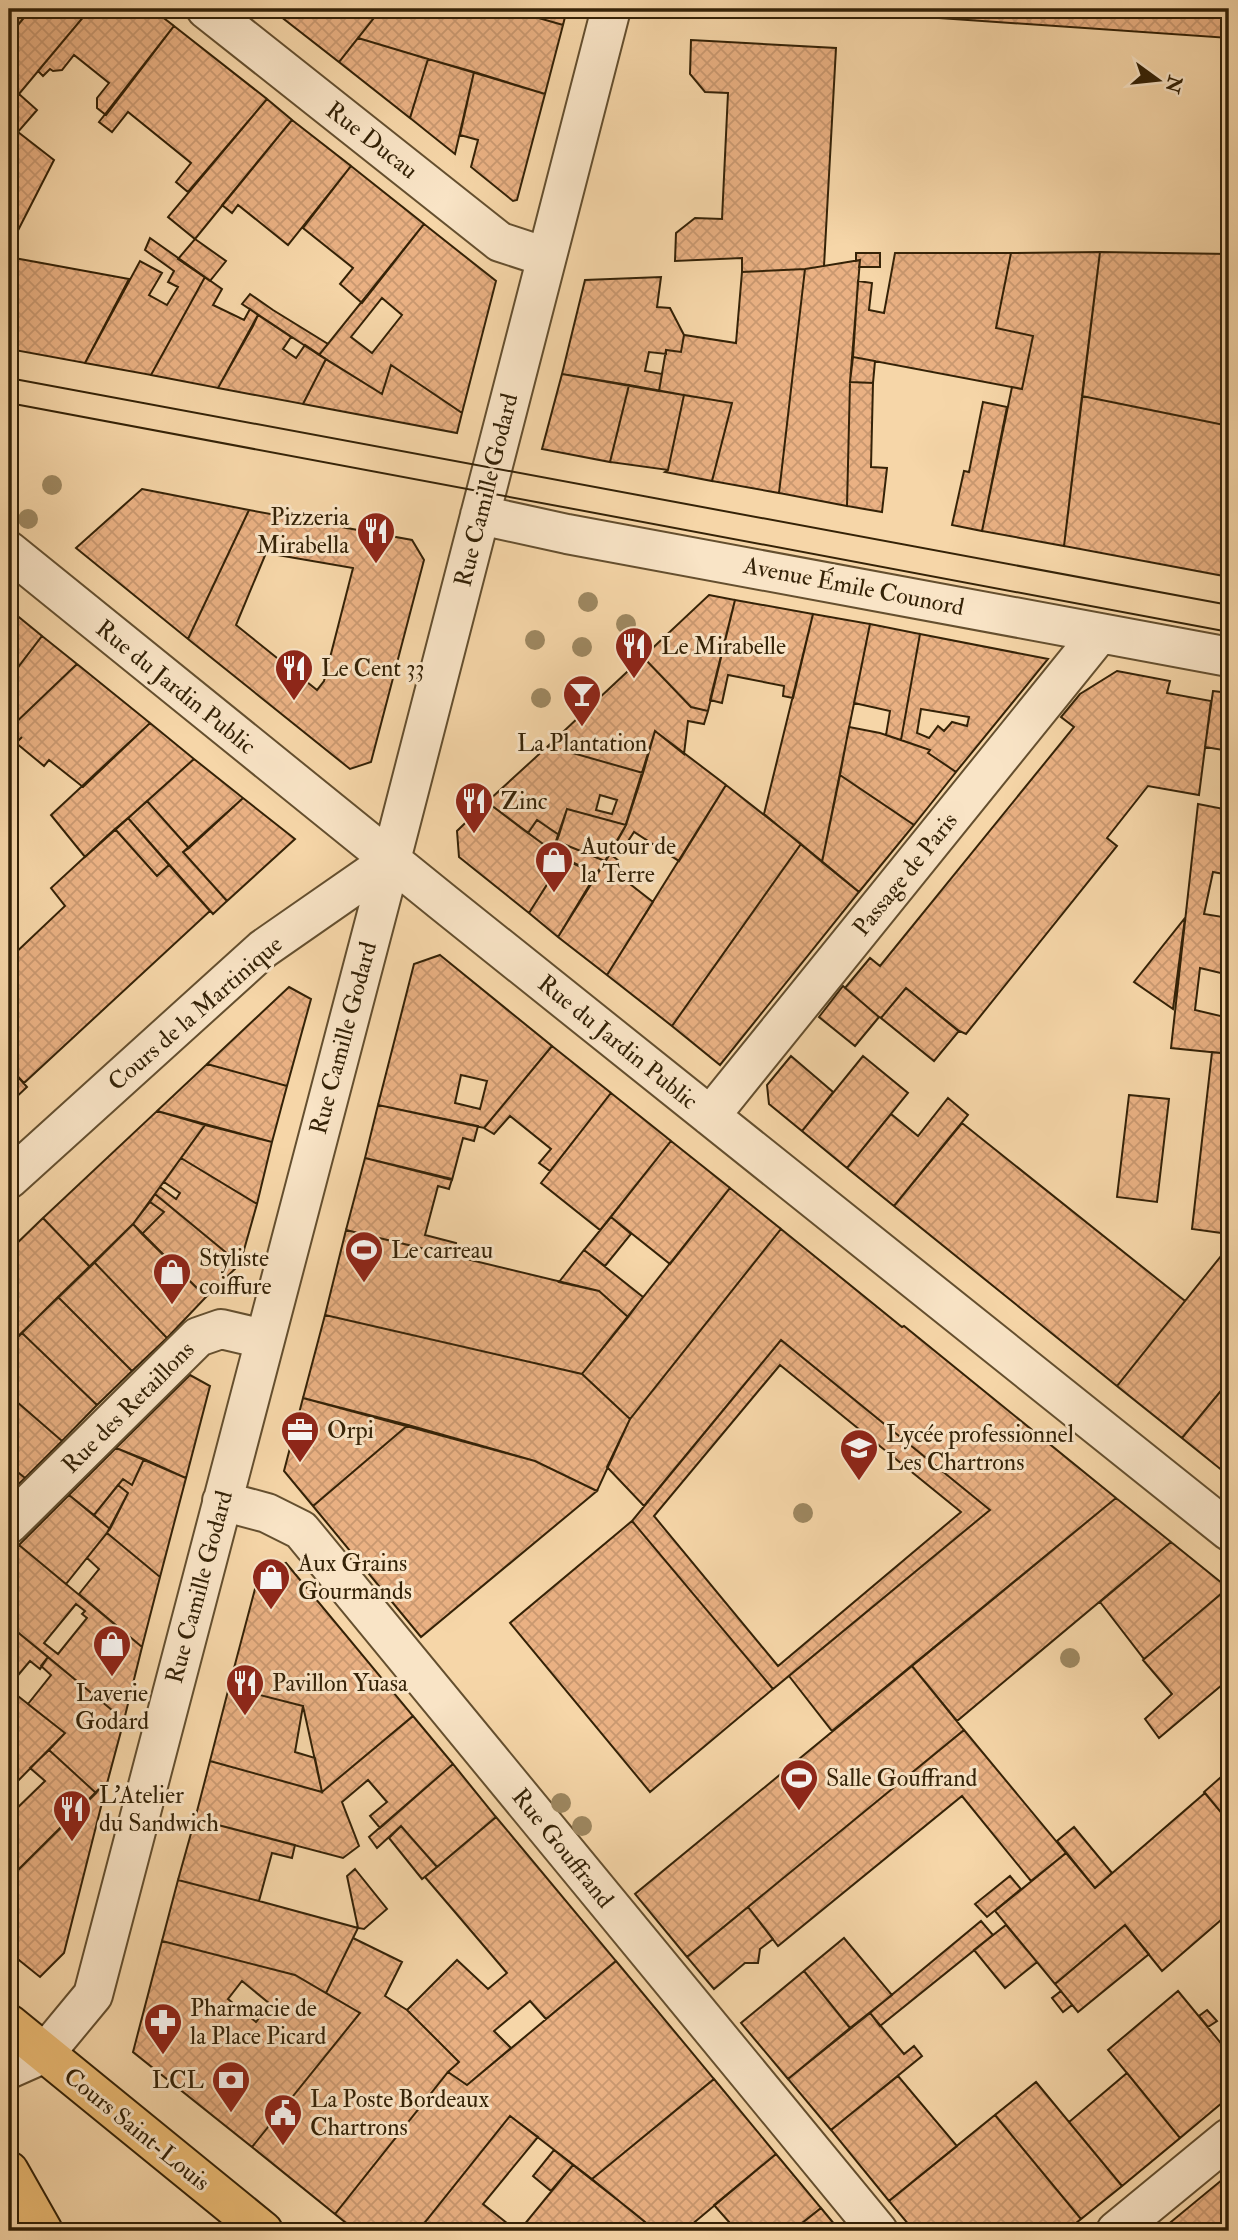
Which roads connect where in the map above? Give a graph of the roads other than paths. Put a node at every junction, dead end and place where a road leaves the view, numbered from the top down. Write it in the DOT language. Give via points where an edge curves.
graph roads {
  1 [pos="206,9"];
  2 [pos="611,9"];
  3 [pos="546,257"];
  4 [pos="480,515"];
  5 [pos="14,564"];
  6 [pos="1100,633"];
  7 [pos="1229,657"];
  8 [pos="391,860"];
  9 [pos="710,1116"];
  10 [pos="9,1179"];
  11 [pos="264,1339"];
  12 [pos="222,1501"];
  13 [pos="9,1524"];
  14 [pos="1229,1531"];
  15 [pos="9,2024"];
  16 [pos="45,2053"];
  17 [pos="9,2069"];
  18 [pos="1229,2138"];
  19 [pos="9,2171"];
  20 [pos="43,2231"];
  21 [pos="263,2231"];
  22 [pos="878,2231"];
  23 [pos="1116,2231"];
  1 -- 3 [label="street, Rue Ducau" via="500,242"];
  2 -- 3 [label="street, Rue Camille Godard"];
  3 -- 4 [label="street, Rue Camille Godard"];
  4 -- 6 [label="street, Avenue Émile Counord"];
  4 -- 8 [label="street, Rue Camille Godard"];
  5 -- 8 [label="street, Rue du Jardin Public"];
  6 -- 7 [label="street, Avenue Émile Counord"];
  6 -- 9 [label="street, Passage de Paris"];
  8 -- 9 [label="street, Rue du Jardin Public"];
  8 -- 10 [label="street, Cours de la Martinique" via="263,949"];
  8 -- 11 [label="street, Rue Camille Godard"];
  9 -- 14 [label="street, Rue du Jardin Public"];
  11 -- 12 [label="street, Rue Camille Godard"];
  11 -- 13 [label="street, Rue des Retaillons" via="221,1329 198,1337"];
  12 -- 16 [label="street, Rue Camille Godard" via="93,1995"];
  12 -- 22 [label="street, Rue Gouffrand" via="267,1513 301,1530"];
  15 -- 16 [label="main road, Cours Saint-Louis"];
  16 -- 17 [label="street"];
  16 -- 21 [label="main road, Cours Saint-Louis"];
  18 -- 23 [label="street"];
  19 -- 20 [label="main road"];
}
